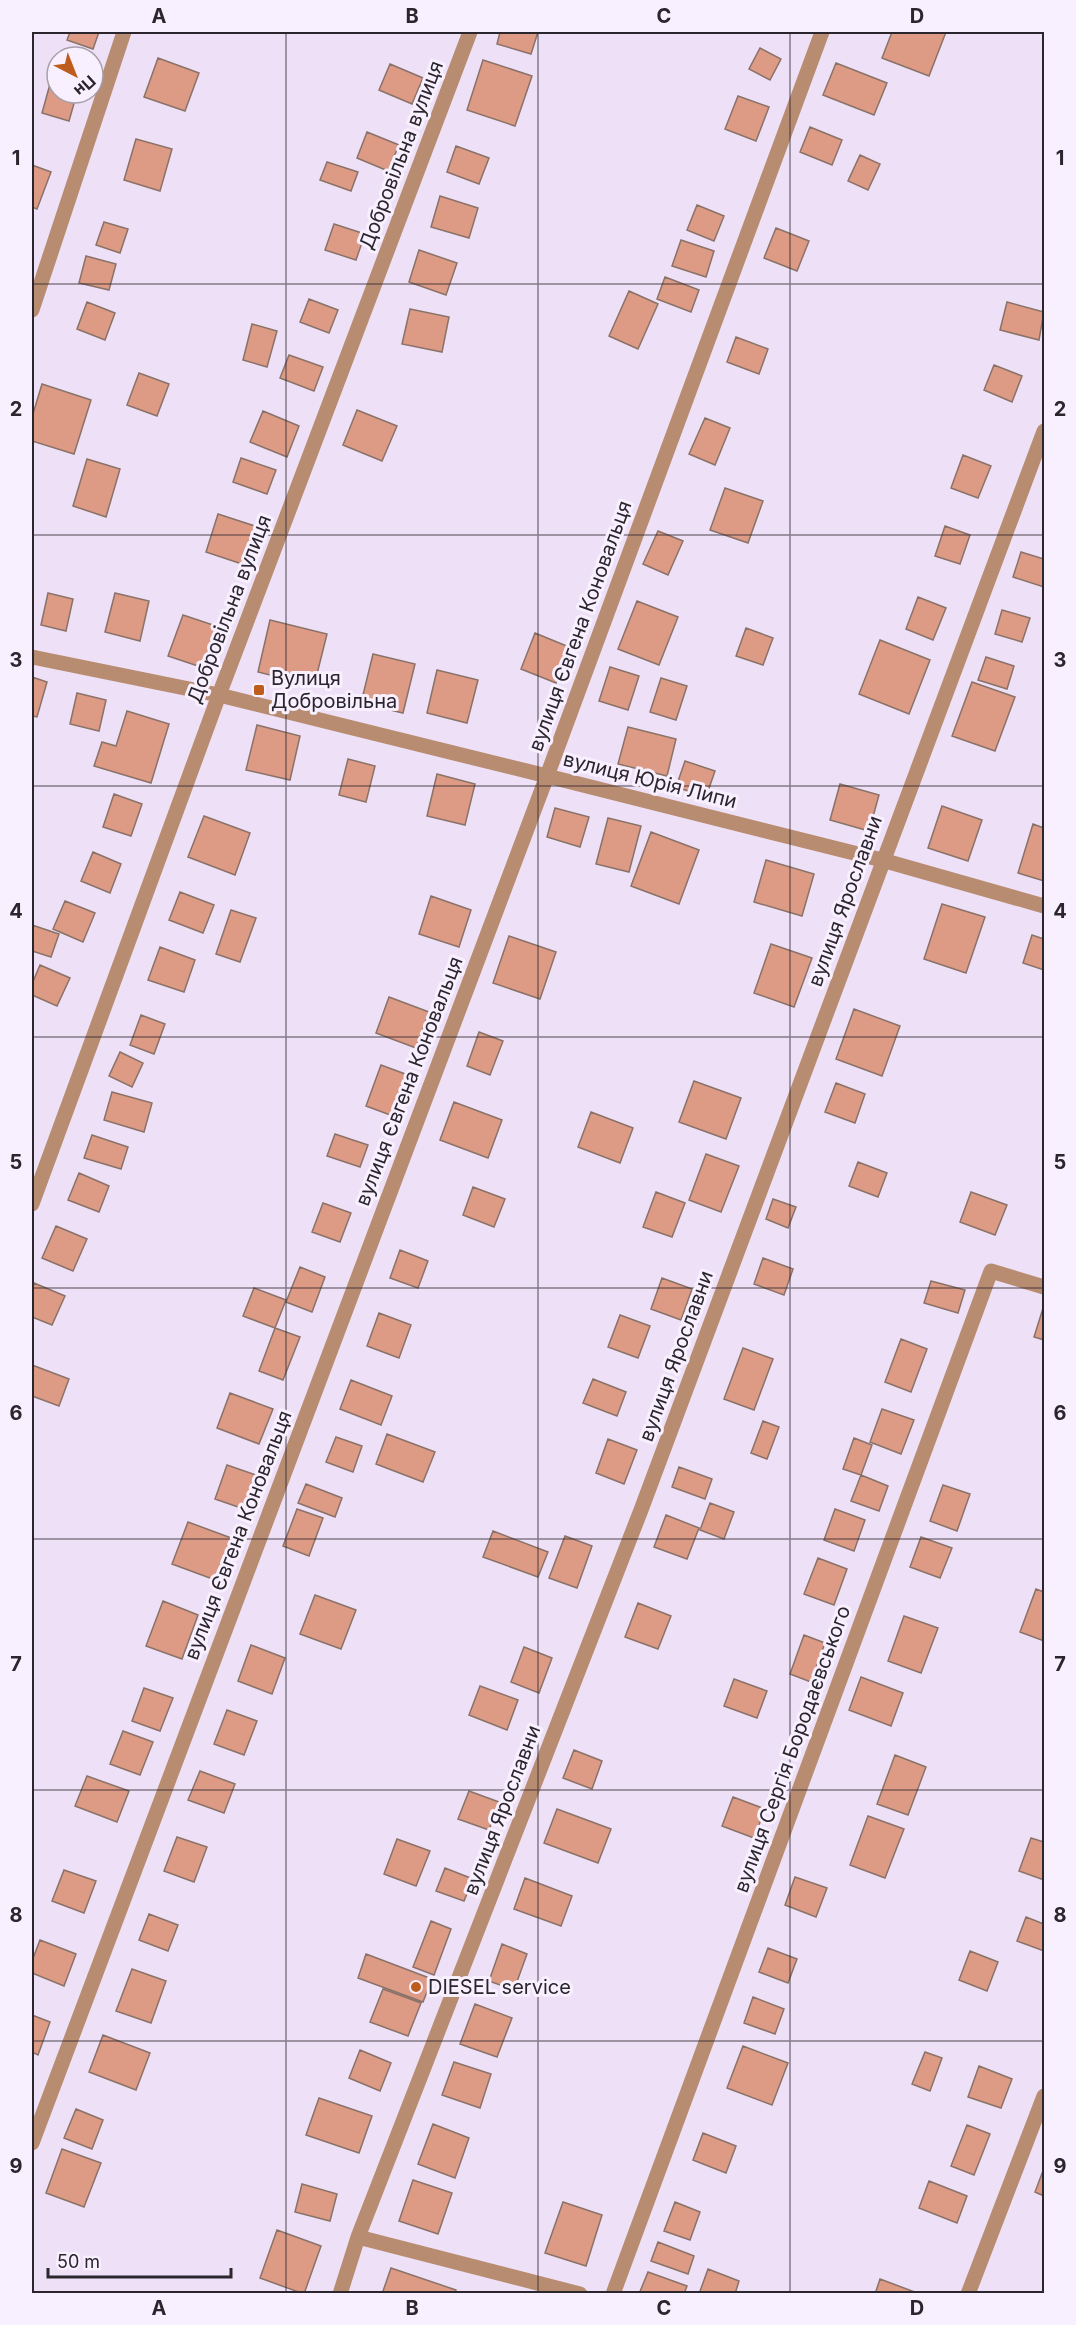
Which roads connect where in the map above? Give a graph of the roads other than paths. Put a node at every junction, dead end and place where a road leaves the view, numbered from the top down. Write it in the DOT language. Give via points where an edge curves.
graph roads {
  1 [pos="124,32"];
  2 [pos="470,32"];
  3 [pos="822,32"];
  4 [pos="32,310"];
  5 [pos="1044,431"];
  6 [pos="32,657"];
  7 [pos="219,695"];
  8 [pos="547,776"];
  9 [pos="882,860"];
  10 [pos="1044,906"];
  11 [pos="32,1204"];
  12 [pos="1044,1287"];
  13 [pos="1044,2096"];
  14 [pos="32,2143"];
  15 [pos="358,2237"];
  16 [pos="340,2294"];
  17 [pos="580,2294"];
  18 [pos="613,2294"];
  19 [pos="968,2294"];
  1 -- 4 [label="street"];
  2 -- 7 [label="street, Добровільна вулиця"];
  3 -- 8 [label="street, вулиця Євгена Коновальця"];
  5 -- 9 [label="street, вулиця Ярославни"];
  6 -- 7 [label="street, вулиця Юрія Липи"];
  7 -- 8 [label="street, вулиця Юрія Липи"];
  7 -- 11 [label="street, Добровільна вулиця"];
  8 -- 9 [label="street, вулиця Юрія Липи"];
  8 -- 14 [label="street, вулиця Євгена Коновальця"];
  9 -- 10 [label="street, вулиця Юрія Липи"];
  9 -- 15 [label="street, вулиця Ярославни" via="641,1510"];
  12 -- 18 [label="street, вулиця Сергія Бородаєвського" via="991,1271"];
  13 -- 19 [label="street"];
  15 -- 16 [label="street, вулиця Ярославни"];
  15 -- 17 [label="street"];
}
